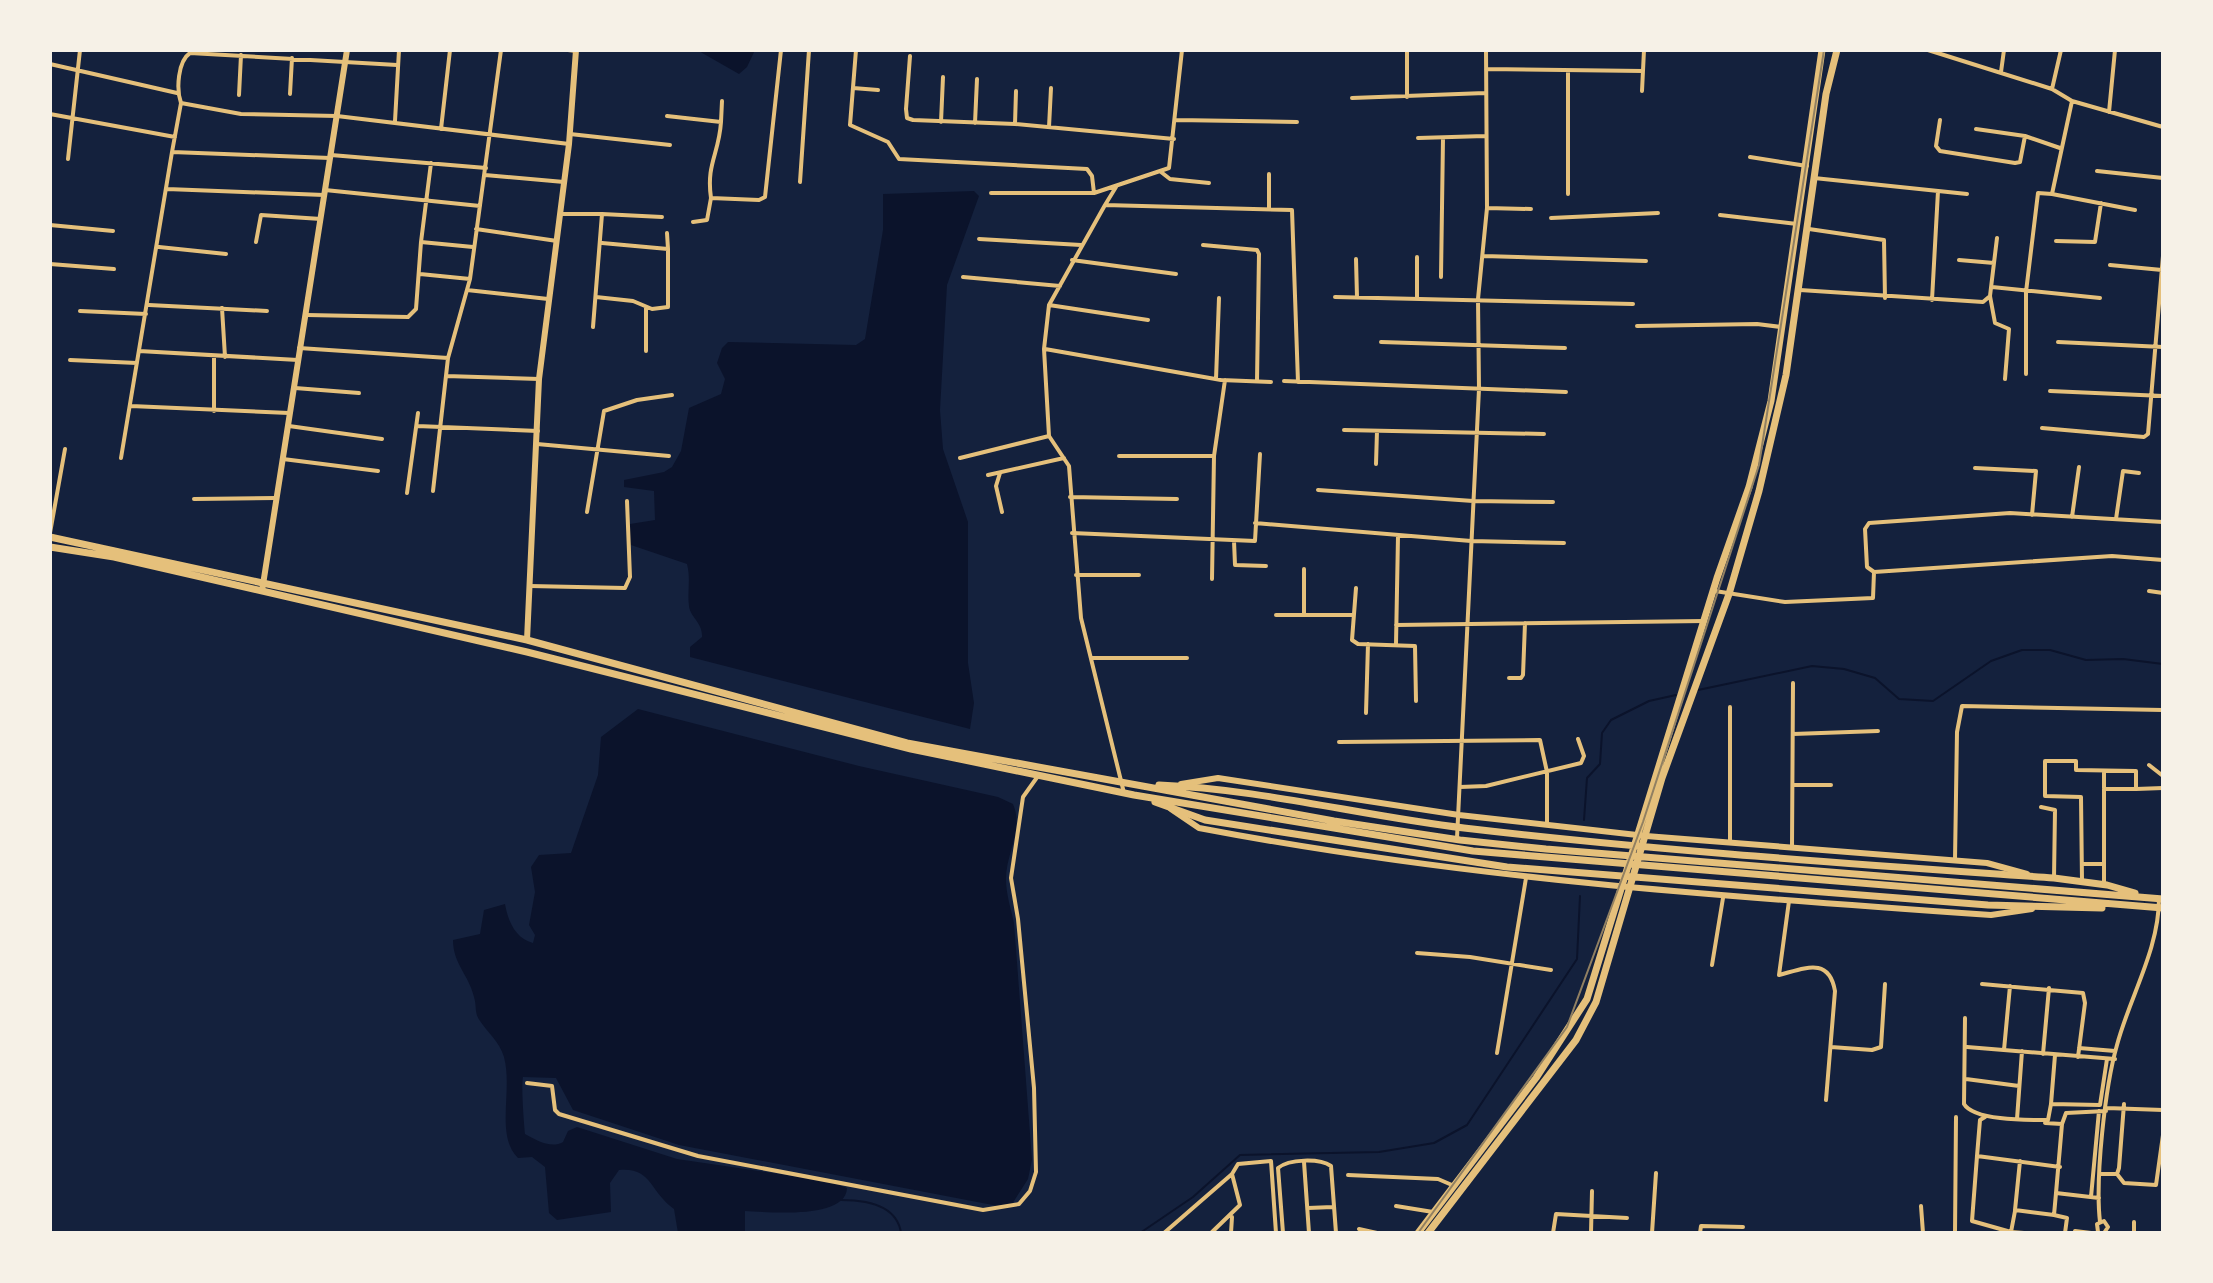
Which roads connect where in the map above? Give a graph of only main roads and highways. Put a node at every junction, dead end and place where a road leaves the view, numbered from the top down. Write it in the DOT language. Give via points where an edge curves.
graph roads {
  1 [pos="1822,50"];
  2 [pos="1837,50"];
  3 [pos="1802,226"];
  4 [pos="50,535"];
  5 [pos="50,547"];
  6 [pos="963,756"];
  7 [pos="985,761"];
  8 [pos="1132,784"];
  9 [pos="1134,795"];
  10 [pos="1629,856"];
  11 [pos="1640,857"];
  12 [pos="1626,866"];
  13 [pos="1636,867"];
  14 [pos="2157,898"];
  15 [pos="2137,907"];
  16 [pos="2161,908"];
  17 [pos="1418,1233"];
  18 [pos="1428,1233"];
  1 -- 3 [label="main road"];
  2 -- 3 [label="main road"];
  3 -- 10 [label="main road" via="1771,401 1749,487"];
  3 -- 11 [label="main road" via="1780,405 1729,594"];
  4 -- 6 [label="main road" via="527,640"];
  5 -- 6 [label="main road" via="262,591"];
  6 -- 7 [label="main road"];
  7 -- 8 [label="main road"];
  7 -- 9 [label="main road"];
  8 -- 10 [label="main road" via="1457,840"];
  8 -- 14 [label="main road" via="1204,787 1546,837 2082,881"];
  9 -- 12 [label="main road" via="1473,851"];
  9 -- 15 [label="main road" via="1205,820 1507,867 1988,905"];
  10 -- 11 [label="main road"];
  10 -- 12 [label="main road"];
  11 -- 13 [label="main road"];
  11 -- 14 [label="main road"];
  12 -- 13 [label="main road"];
  12 -- 17 [label="main road" via="1587,999 1536,1078"];
  13 -- 15 [label="main road"];
  13 -- 18 [label="main road" via="1596,1002 1576,1040"];
  15 -- 16 [label="main road"];
}
